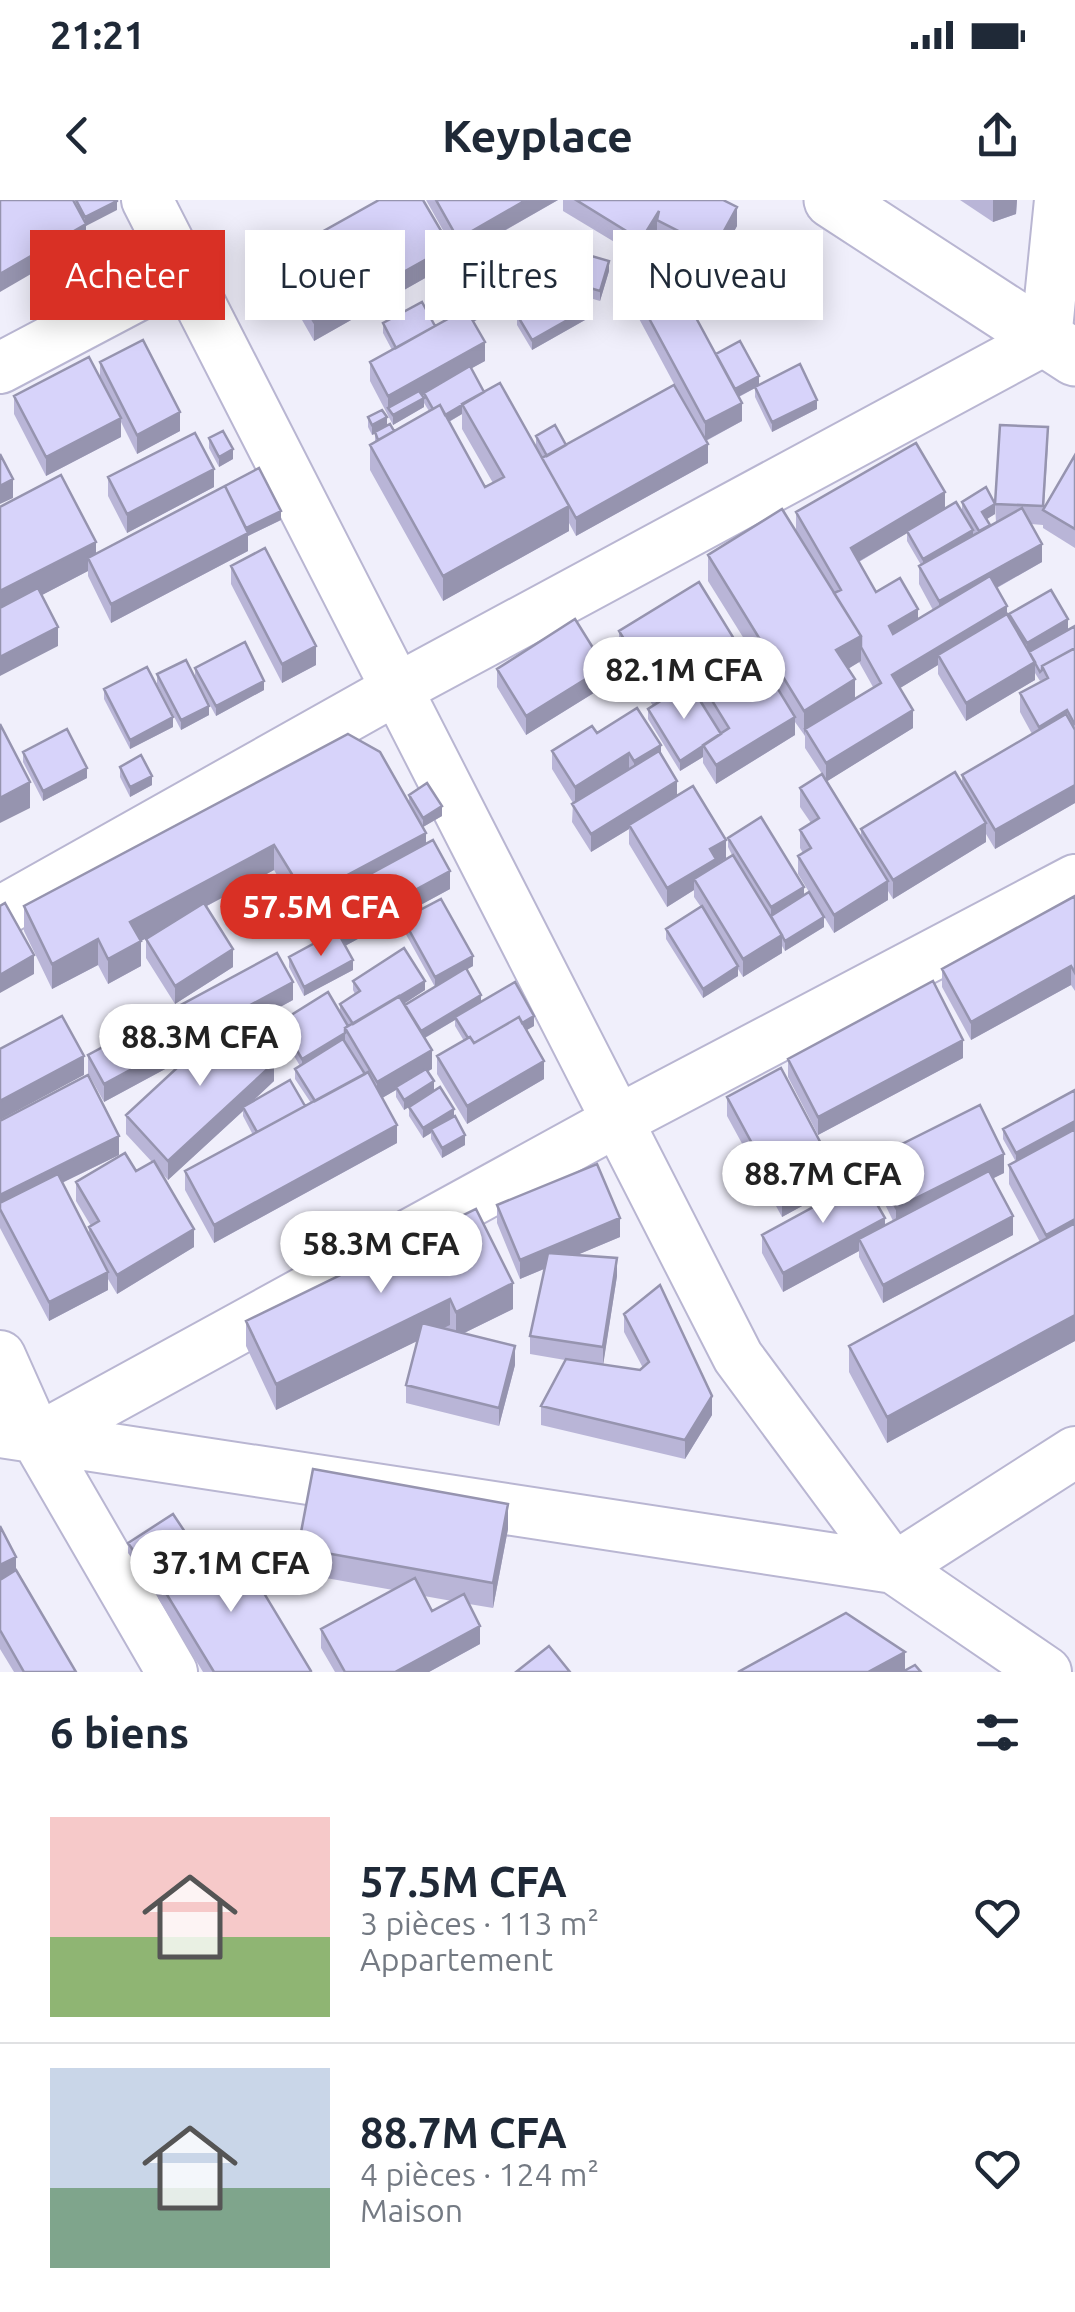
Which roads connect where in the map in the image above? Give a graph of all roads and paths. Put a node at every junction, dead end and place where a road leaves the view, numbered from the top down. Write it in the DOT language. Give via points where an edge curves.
graph roads {
  1 [pos="146,200"];
  2 [pos="832,200"];
  3 [pos="1060,200"];
  4 [pos="161,230"];
  5 [pos="91,320"];
  6 [pos="206,320"];
  7 [pos="1061,348"];
  8 [pos="0,368"];
  9 [pos="395,690"];
  10 [pos="1075,880"];
  11 [pos="0,912"];
  12 [pos="618,1122"];
  13 [pos="0,1356"];
  14 [pos="18,1435"];
  15 [pos="1075,1452"];
  16 [pos="894,1568"];
  17 [pos="1037,1669"];
  18 [pos="172,1672"];
  1 -- 4 [label="street"];
  2 -- 7 [label="street"];
  3 -- 7 [label="street"];
  5 -- 8 [label="street"];
  6 -- 9 [label="street"];
  7 -- 9 [label="street"];
  9 -- 11 [label="street"];
  9 -- 12 [label="street"];
  10 -- 12 [label="street"];
  12 -- 14 [label="street"];
  12 -- 16 [label="street" via="738,1358"];
  13 -- 14 [label="street"];
  14 -- 16 [label="street"];
  14 -- 18 [label="street"];
  15 -- 16 [label="street"];
  16 -- 17 [label="street"];
}
